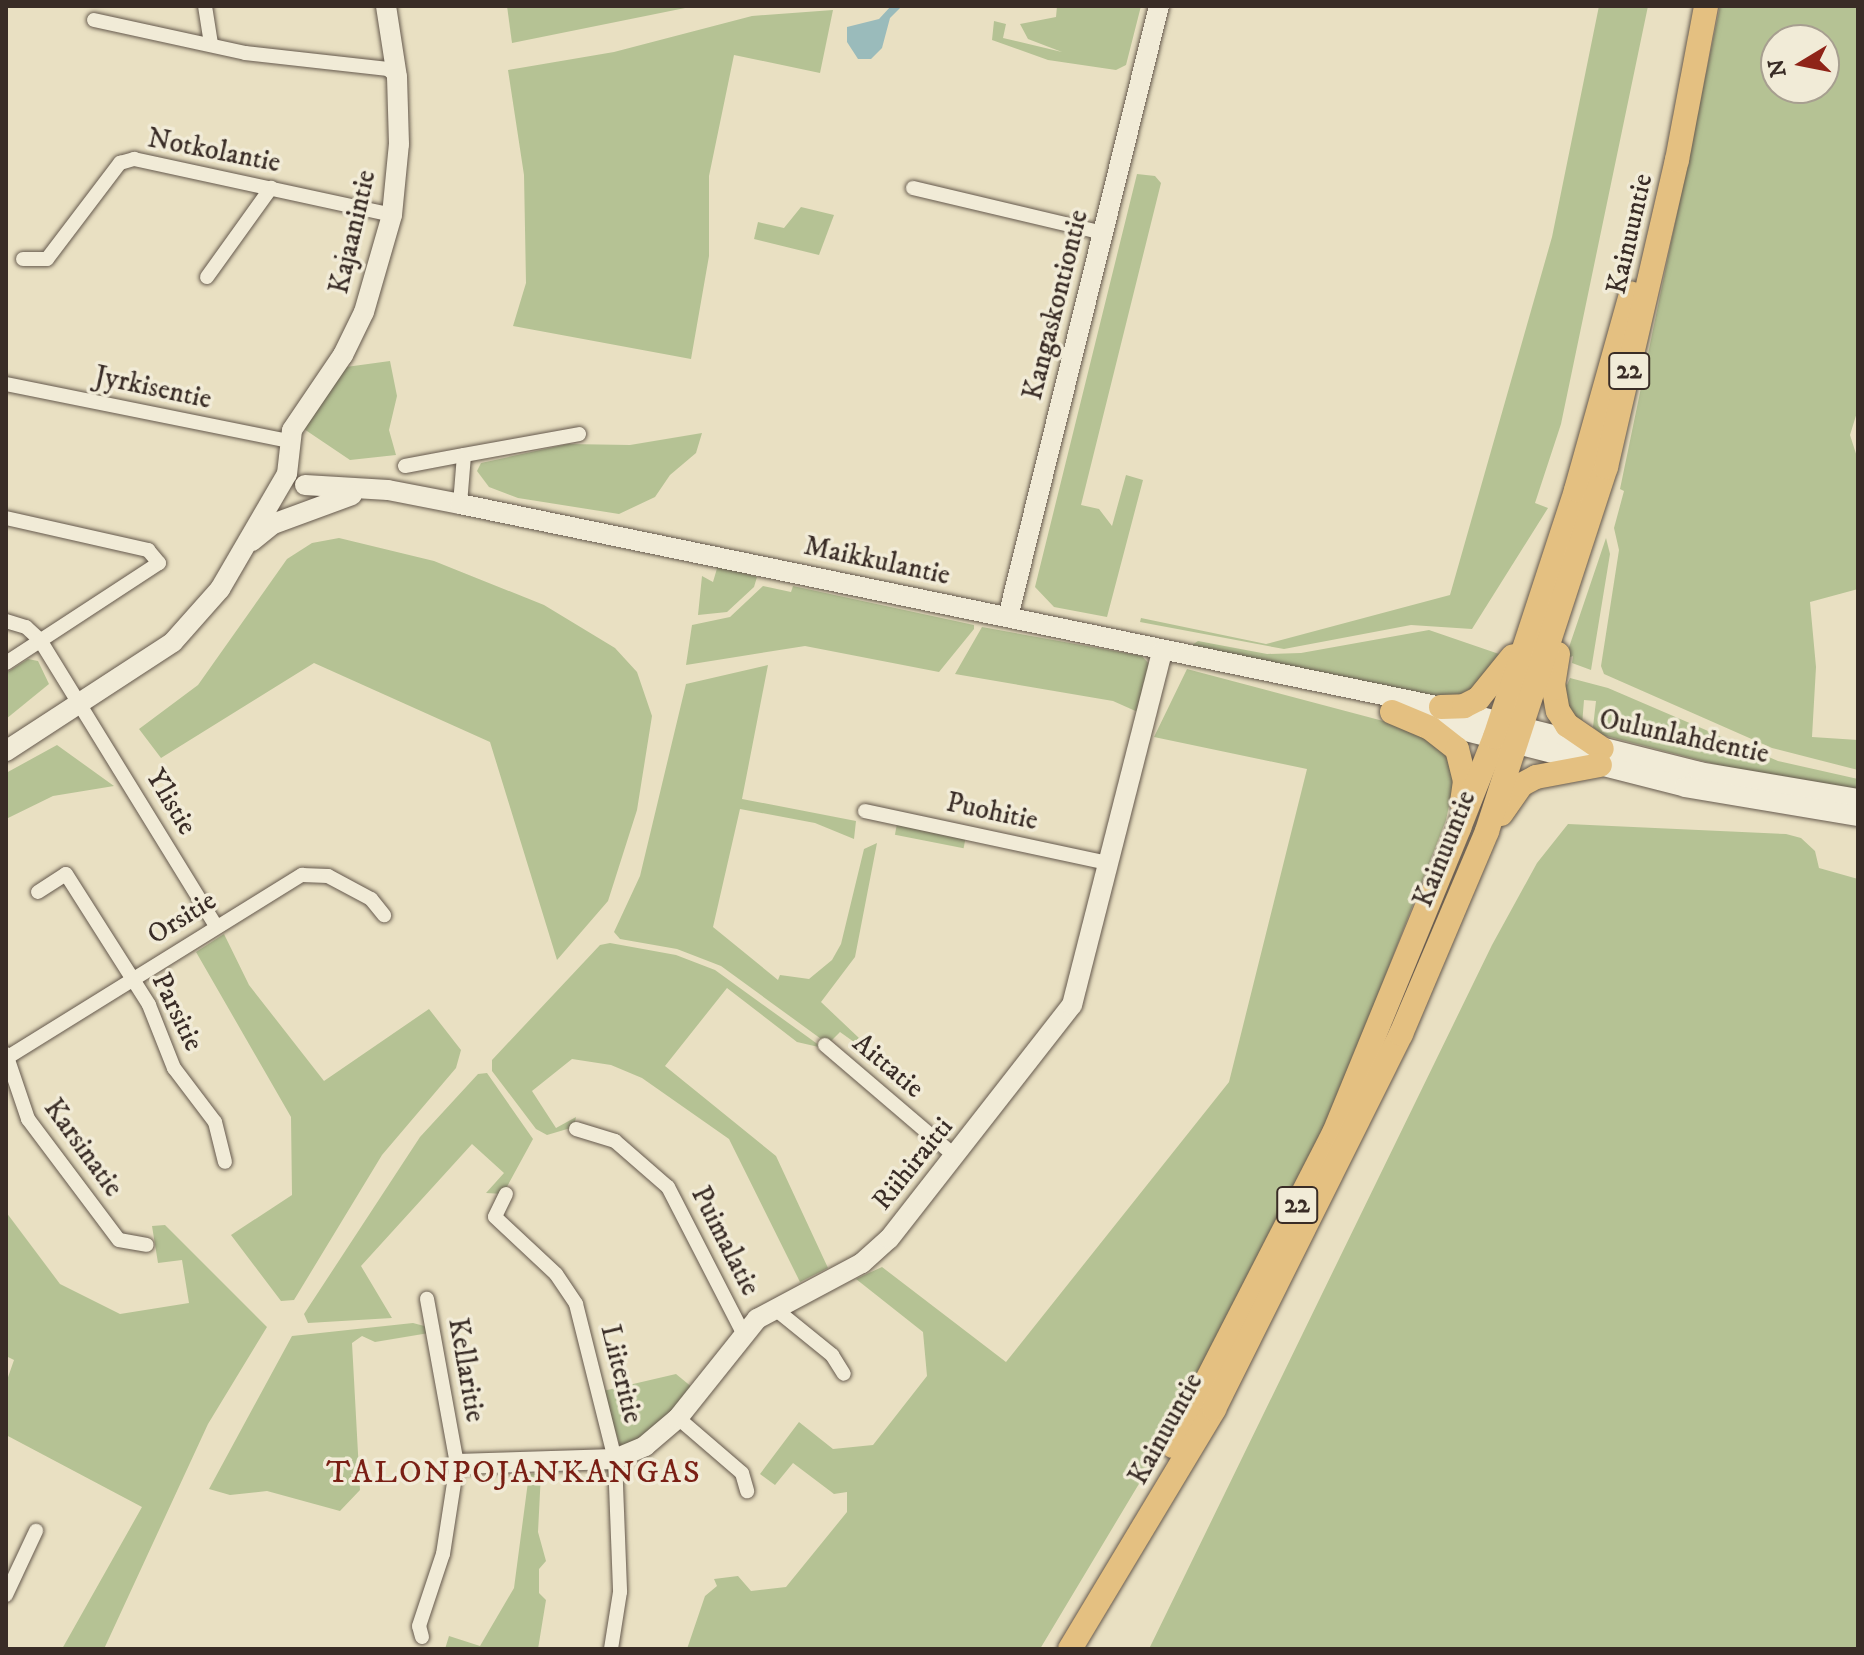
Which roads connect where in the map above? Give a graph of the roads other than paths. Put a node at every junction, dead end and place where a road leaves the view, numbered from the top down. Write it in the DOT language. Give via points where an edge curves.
graph roads {
  1 [pos="205,6"];
  2 [pos="386,6"];
  3 [pos="1159,6"];
  4 [pos="1691,6"];
  5 [pos="1706,6"];
  6 [pos="94,20"];
  7 [pos="211,45"];
  8 [pos="397,77"];
  9 [pos="271,188"];
  10 [pos="913,188"];
  11 [pos="392,215"];
  12 [pos="1103,233"];
  13 [pos="23,259"];
  14 [pos="207,277"];
  15 [pos="6,384"];
  16 [pos="579,434"];
  17 [pos="289,446"];
  18 [pos="464,455"];
  19 [pos="405,466"];
  20 [pos="290,486"];
  21 [pos="388,490"];
  22 [pos="460,504"];
  23 [pos="300,513"];
  24 [pos="6,518"];
  25 [pos="236,561"];
  26 [pos="1569,589"];
  27 [pos="1008,617"];
  28 [pos="6,621"];
  29 [pos="1532,623"];
  30 [pos="40,640"];
  31 [pos="1162,651"];
  32 [pos="6,663"];
  33 [pos="1353,691"];
  34 [pos="81,705"];
  35 [pos="1441,707"];
  36 [pos="1392,712"];
  37 [pos="1508,732"];
  38 [pos="6,751"];
  39 [pos="1601,757"];
  40 [pos="1858,799"];
  41 [pos="865,811"];
  42 [pos="1858,816"];
  43 [pos="1459,828"];
  44 [pos="1487,831"];
  45 [pos="1108,863"];
  46 [pos="38,892"];
  47 [pos="384,915"];
  48 [pos="216,926"];
  49 [pos="133,979"];
  50 [pos="825,1045"];
  51 [pos="7,1055"];
  52 [pos="576,1129"];
  53 [pos="955,1156"];
  54 [pos="225,1162"];
  55 [pos="506,1194"];
  56 [pos="147,1245"];
  57 [pos="427,1299"];
  58 [pos="774,1308"];
  59 [pos="743,1333"];
  60 [pos="844,1374"];
  61 [pos="678,1418"];
  62 [pos="615,1459"];
  63 [pos="457,1464"];
  64 [pos="747,1491"];
  65 [pos="36,1531"];
  66 [pos="6,1595"];
  67 [pos="422,1637"];
  68 [pos="611,1649"];
  69 [pos="1052,1649"];
  70 [pos="1070,1649"];
  1 -- 7 [label="street"];
  2 -- 8 [label="main road, Kajaanintie"];
  3 -- 12 [label="main road, Kangaskontiontie"];
  4 -- 29 [label="highway, Kainuuntie / 22" via="1632,292"];
  5 -- 26 [label="highway, Kainuuntie / 22" via="1647,295 1606,467"];
  6 -- 7 [label="street"];
  7 -- 8 [label="street" via="388,69"];
  8 -- 11 [label="main road, Kajaanintie" via="399,144"];
  9 -- 11 [label="street, Notkolantie"];
  9 -- 13 [label="street, Notkolantie" via="134,159 120,163 47,259"];
  9 -- 14 [label="street"];
  10 -- 12 [label="street"];
  11 -- 17 [label="main road, Kajaanintie" via="364,312"];
  12 -- 27 [label="main road, Kangaskontiontie"];
  15 -- 17 [label="street, Jyrkisentie"];
  16 -- 18 [label="street"];
  17 -- 20 [label="main road"];
  18 -- 19 [label="street"];
  18 -- 22 [label="street"];
  20 -- 21 [label="main road, Maikkulantie"];
  20 -- 23 [label="main road" via="310,496"];
  20 -- 23 [label="main road" via="277,508"];
  20 -- 25 [label="main road"];
  21 -- 22 [label="main road, Maikkulantie"];
  21 -- 23 [label="main road, Maikkulantie"];
  22 -- 27 [label="main road, Maikkulantie"];
  23 -- 25 [label="main road" via="263,532"];
  24 -- 30 [label="street" via="148,550 159,563"];
  25 -- 34 [label="main road" via="173,642"];
  26 -- 37 [label="highway, Kainuuntie / 22"];
  26 -- 39 [label="highway" via="1553,684 1555,704 1567,725"];
  27 -- 31 [label="main road, Maikkulantie"];
  28 -- 30 [label="street" via="26,627"];
  29 -- 35 [label="highway" via="1478,699"];
  29 -- 37 [label="highway, Kainuuntie / 22"];
  30 -- 32 [label="street"];
  30 -- 34 [label="street, Ylistie"];
  31 -- 33 [label="main road, Maikkulantie"];
  31 -- 45 [label="main road, Riihiraitti"];
  33 -- 35 [label="main road, Maikkulantie"];
  33 -- 36 [label="main road, Maikkulantie"];
  34 -- 38 [label="main road"];
  34 -- 48 [label="street, Ylistie"];
  35 -- 37 [label="main road, Maikkulantie"];
  36 -- 37 [label="main road, Maikkulantie"];
  36 -- 43 [label="highway" via="1430,728 1457,749 1465,781"];
  37 -- 39 [label="main road, Oulunlahdentie"];
  37 -- 43 [label="highway, Kainuuntie / 22"];
  37 -- 44 [label="highway, Kainuuntie / 22"];
  39 -- 40 [label="main road, Oulunlahdentie"];
  39 -- 42 [label="main road, Oulunlahdentie" via="1685,787"];
  39 -- 44 [label="highway" via="1521,785"];
  41 -- 45 [label="street, Puohitie"];
  43 -- 69 [label="highway, Kainuuntie / 22" via="1334,1133 1198,1401"];
  44 -- 70 [label="highway, Kainuuntie / 22" via="1401,1034 1235,1366"];
  45 -- 53 [label="main road, Riihiraitti" via="1072,1005"];
  46 -- 49 [label="street, Parsitie" via="66,874"];
  47 -- 48 [label="street, Orsitie" via="371,899 319,872 296,878"];
  48 -- 49 [label="street, Orsitie"];
  49 -- 51 [label="street, Orsitie"];
  49 -- 54 [label="street, Parsitie" via="174,1068 222,1135"];
  50 -- 53 [label="street, Aittatie"];
  51 -- 56 [label="street, Karsinatie" via="22,1110 37,1131 119,1240"];
  52 -- 59 [label="street, Puimalatie" via="615,1141 668,1187"];
  53 -- 58 [label="main road, Riihiraitti" via="877,1251"];
  55 -- 62 [label="street, Liiteritie" via="495,1217 556,1274 576,1304"];
  57 -- 63 [label="street, Kellaritie"];
  58 -- 59 [label="main road, Riihiraitti"];
  58 -- 60 [label="street" via="832,1355"];
  59 -- 61 [label="main road, Riihiraitti"];
  61 -- 62 [label="main road, Riihiraitti" via="645,1446"];
  61 -- 64 [label="street" via="742,1473"];
  62 -- 63 [label="main road, Riihiraitti"];
  62 -- 68 [label="street, Liiteritie" via="620,1592"];
  63 -- 67 [label="street, Kellaritie" via="443,1554 419,1626"];
  65 -- 66 [label="street"];
}
